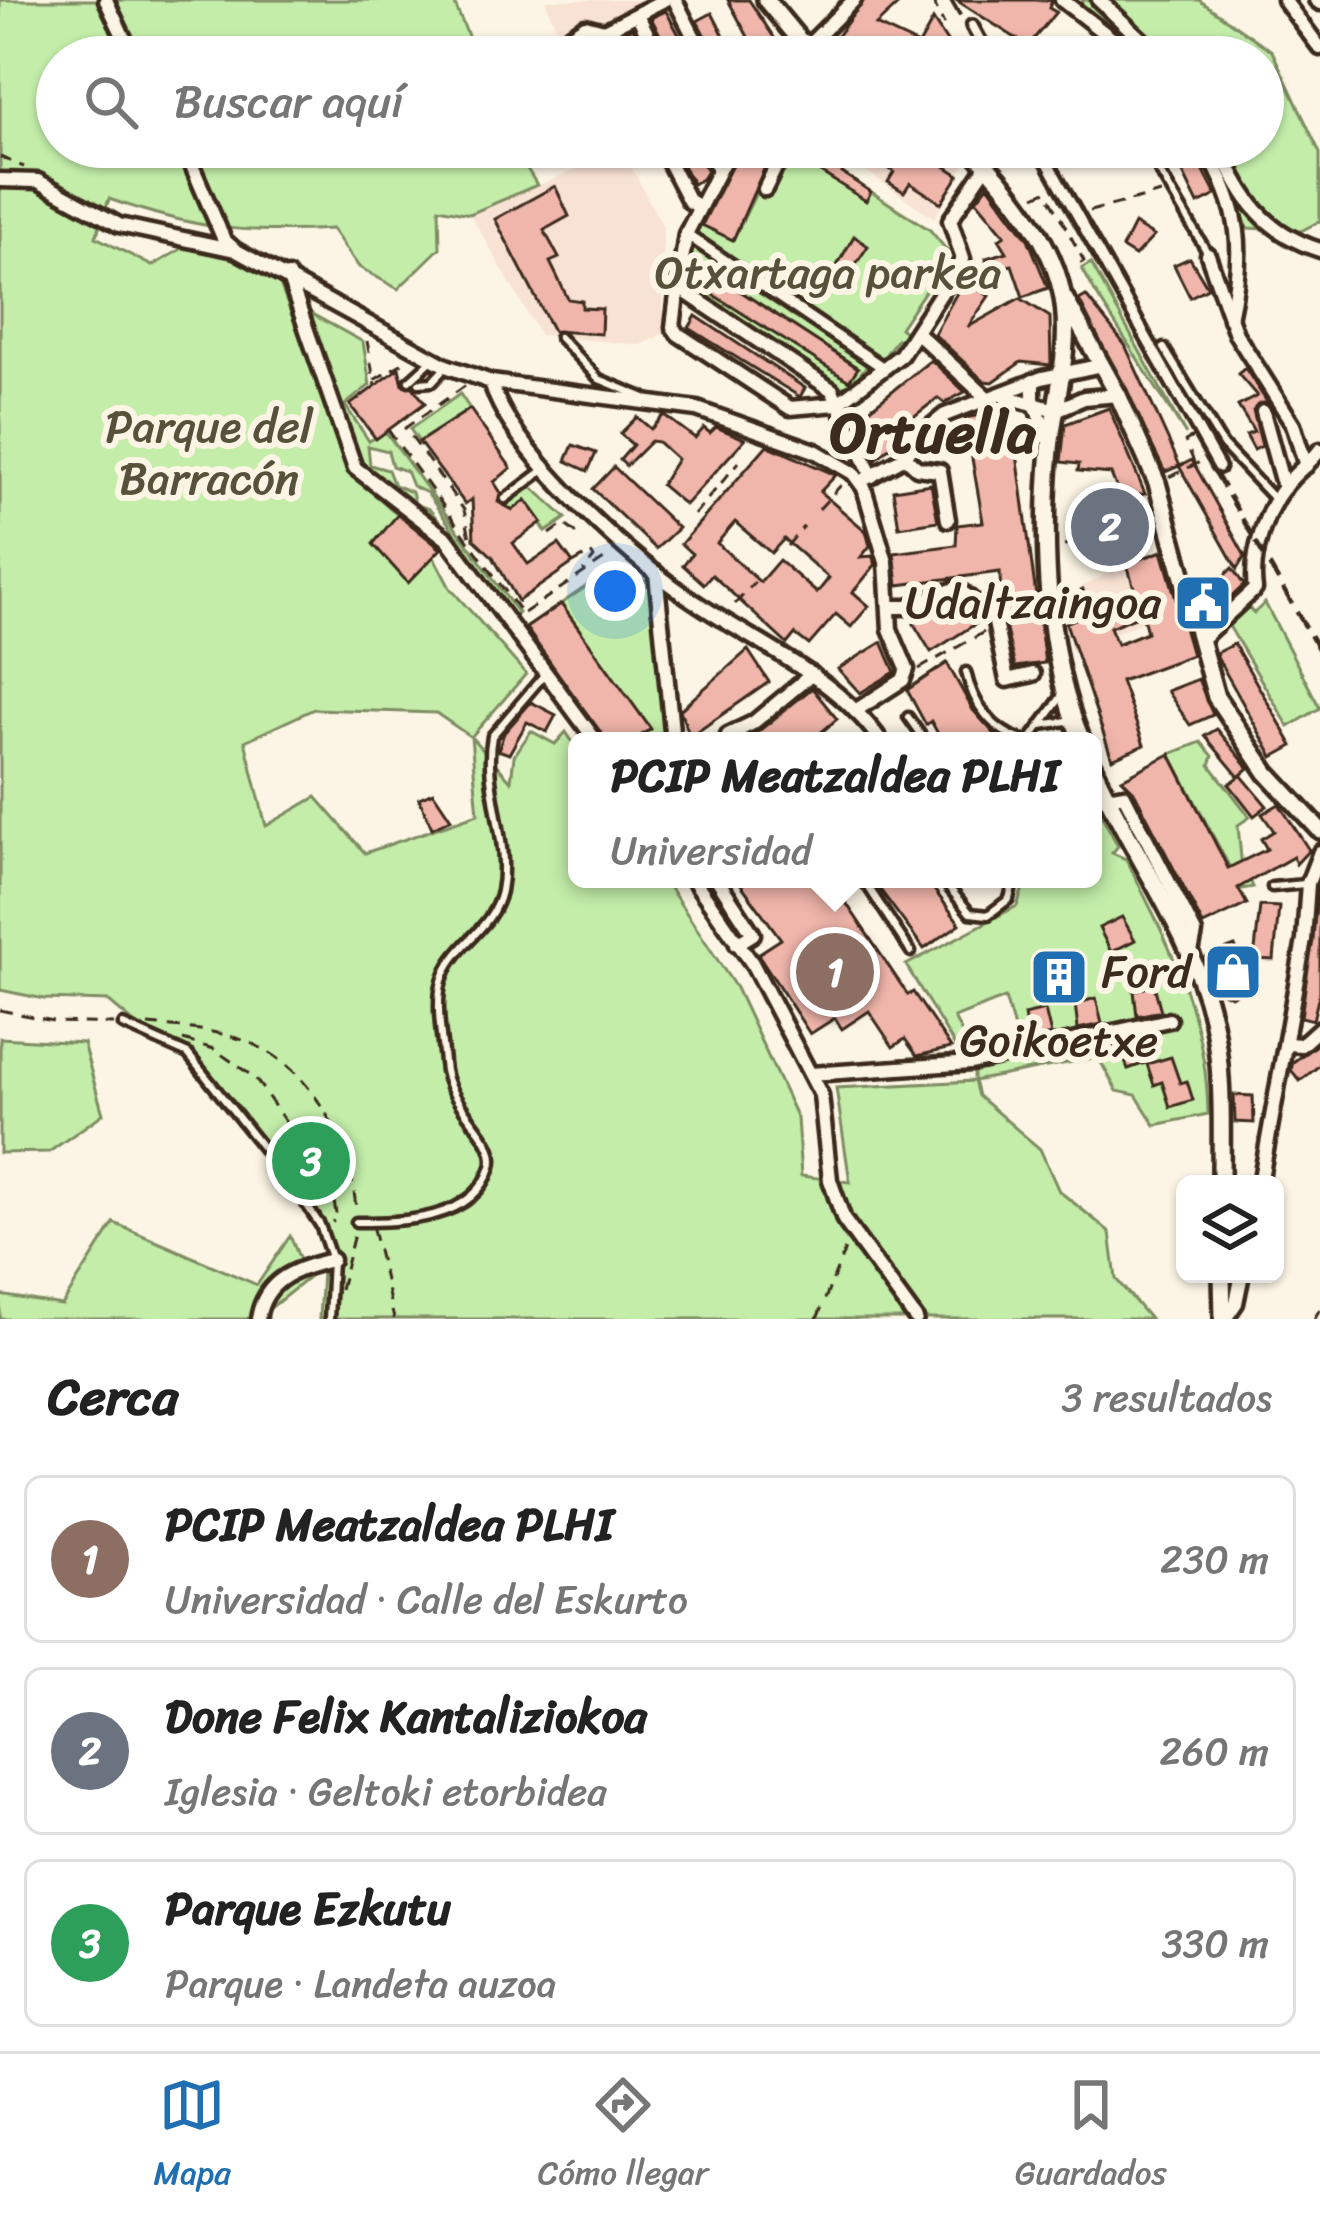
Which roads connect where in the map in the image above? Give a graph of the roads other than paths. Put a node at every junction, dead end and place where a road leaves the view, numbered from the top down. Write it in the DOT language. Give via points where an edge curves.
graph roads {
  1 [pos="106,0"];
  2 [pos="664,0"];
  3 [pos="675,0"];
  4 [pos="854,0"];
  5 [pos="1062,0"];
  6 [pos="1099,0"];
  7 [pos="1284,0"];
  8 [pos="772,5"];
  9 [pos="637,14"];
  10 [pos="972,26"];
  11 [pos="604,31"];
  12 [pos="123,36"];
  13 [pos="569,36"];
  14 [pos="606,36"];
  15 [pos="648,36"];
  16 [pos="693,36"];
  17 [pos="792,36"];
  18 [pos="818,36"];
  19 [pos="977,36"];
  20 [pos="1108,36"];
  21 [pos="1138,36"];
  22 [pos="1320,48"];
  23 [pos="193,168"];
  24 [pos="672,168"];
  25 [pos="775,168"];
  26 [pos="985,168"];
  27 [pos="989,168"];
  28 [pos="1051,168"];
  29 [pos="1160,168"];
  30 [pos="1214,168"];
  31 [pos="1230,168"];
  32 [pos="719,169"];
  33 [pos="0,180"];
  34 [pos="765,189"];
  35 [pos="699,207"];
  36 [pos="1078,218"];
  37 [pos="1065,225"];
  38 [pos="686,234"];
  39 [pos="235,250"];
  40 [pos="1320,250"];
  41 [pos="1208,255"];
  42 [pos="287,275"];
  43 [pos="678,286"];
  44 [pos="1063,297"];
  45 [pos="1230,320"];
  46 [pos="917,334"];
  47 [pos="559,337"];
  48 [pos="1164,348"];
  49 [pos="440,362"];
  50 [pos="1096,368"];
  51 [pos="886,370"];
  52 [pos="1062,372"];
  53 [pos="409,381"];
  54 [pos="1033,381"];
  55 [pos="491,382"];
  56 [pos="419,383"];
  57 [pos="1118,395"];
  58 [pos="994,397"];
  59 [pos="1084,398"];
  60 [pos="648,400"];
  61 [pos="837,404"];
  62 [pos="1035,407"];
  63 [pos="1056,410"];
  64 [pos="1263,412"];
  65 [pos="1050,446"];
  66 [pos="1320,450"];
  67 [pos="905,457"];
  68 [pos="1219,466"];
  69 [pos="1306,466"];
  70 [pos="545,470"];
  71 [pos="866,478"];
  72 [pos="1284,488"];
  73 [pos="505,499"];
  74 [pos="1277,502"];
  75 [pos="948,520"];
  76 [pos="656,572"];
  77 [pos="892,607"];
  78 [pos="1200,640"];
  79 [pos="966,671"];
  80 [pos="547,673"];
  81 [pos="812,674"];
  82 [pos="1033,674"];
  83 [pos="1067,689"];
  84 [pos="855,711"];
  85 [pos="908,717"];
  86 [pos="752,723"];
  87 [pos="1037,727"];
  88 [pos="590,732"];
  89 [pos="672,732"];
  90 [pos="735,732"];
  91 [pos="750,732"];
  92 [pos="873,732"];
  93 [pos="919,732"];
  94 [pos="1004,732"];
  95 [pos="1033,732"];
  96 [pos="1076,732"];
  97 [pos="1078,732"];
  98 [pos="1102,788"];
  99 [pos="1320,830"];
  100 [pos="1320,852"];
  101 [pos="1308,883"];
  102 [pos="1272,887"];
  103 [pos="699,888"];
  104 [pos="723,888"];
  105 [pos="869,888"];
  106 [pos="949,888"];
  107 [pos="1012,888"];
  108 [pos="737,944"];
  109 [pos="911,952"];
  110 [pos="1169,1020"];
  111 [pos="123,1024"];
  112 [pos="1320,1028"];
  113 [pos="1288,1044"];
  114 [pos="812,1074"];
  115 [pos="1221,1175"];
  116 [pos="1262,1175"];
  117 [pos="356,1222"];
  118 [pos="332,1260"];
  119 [pos="1222,1283"];
  120 [pos="1240,1283"];
  121 [pos="258,1319"];
  122 [pos="329,1319"];
  123 [pos="916,1319"];
  124 [pos="1224,1319"];
  1 -- 12 [label="street"];
  2 -- 9 [label="street"];
  3 -- 16 [label="street"];
  4 -- 18 [label="street"];
  5 -- 20 [label="street"];
  6 -- 21 [label="street"];
  7 -- 22 [label="street"];
  8 -- 17 [label="street"];
  9 -- 11 [label="street"];
  9 -- 15 [label="street"];
  10 -- 19 [label="street"];
  11 -- 13 [label="street" via="585,26"];
  11 -- 14 [label="street"];
  23 -- 39 [label="street"];
  24 -- 35 [label="street"];
  25 -- 34 [label="street"];
  26 -- 46 [label="street" via="950,220 963,259"];
  27 -- 44 [label="street" via="1040,238"];
  28 -- 36 [label="street"];
  29 -- 41 [label="lane"];
  30 -- 45 [label="street" via="1243,248"];
  31 -- 40 [label="street" via="1248,207"];
  32 -- 35 [label="street"];
  33 -- 39 [label="street" via="38,181 119,225"];
  35 -- 38 [label="street"];
  36 -- 37 [label="street"];
  36 -- 68 [label="street"];
  38 -- 43 [label="street"];
  38 -- 51 [label="street"];
  39 -- 42 [label="street"];
  41 -- 45 [label="street"];
  42 -- 49 [label="street"];
  42 -- 80 [label="street" via="356,468 447,539 516,619"];
  43 -- 61 [label="street" via="823,382"];
  43 -- 61 [label="street" via="678,334 790,408"];
  44 -- 50 [label="street"];
  44 -- 52 [label="street"];
  45 -- 69 [label="street" via="1293,424"];
  46 -- 51 [label="street"];
  46 -- 58 [label="street"];
  47 -- 60 [label="lane" via="582,367"];
  48 -- 74 [label="lane" via="1223,446"];
  49 -- 53 [label="lane"];
  49 -- 55 [label="street"];
  49 -- 56 [label="lane" via="432,382"];
  50 -- 52 [label="street"];
  50 -- 57 [label="street"];
  50 -- 59 [label="street"];
  51 -- 61 [label="street"];
  52 -- 54 [label="street"];
  52 -- 63 [label="street"];
  54 -- 58 [label="street"];
  54 -- 62 [label="street"];
  55 -- 60 [label="street"];
  55 -- 70 [label="street"];
  57 -- 59 [label="street"];
  57 -- 78 [label="street" via="1157,483"];
  58 -- 62 [label="street"];
  58 -- 67 [label="street" via="945,415"];
  59 -- 63 [label="street"];
  60 -- 71 [label="street" via="727,418"];
  61 -- 71 [label="street"];
  62 -- 63 [label="street"];
  62 -- 65 [label="street"];
  63 -- 65 [label="street"];
  64 -- 72 [label="street"];
  65 -- 83 [label="street" via="1051,597"];
  66 -- 69 [label="street"];
  67 -- 71 [label="street"];
  67 -- 75 [label="street" via="940,471"];
  69 -- 72 [label="street"];
  70 -- 73 [label="lane"];
  70 -- 76 [label="street"];
  71 -- 77 [label="street"];
  72 -- 74 [label="street"];
  74 -- 78 [label="street" via="1252,563 1255,589"];
  76 -- 81 [label="street"];
  76 -- 89 [label="street"];
  77 -- 82 [label="street" via="958,588 1000,624 1007,680"];
  77 -- 84 [label="street" via="890,629 906,676"];
  78 -- 99 [label="street" via="1216,697 1267,773"];
  79 -- 94 [label="lane" via="983,714"];
  80 -- 88 [label="street"];
  80 -- 117 [label="lane" via="492,736 502,888 489,920 452,959 440,991 446,1079 458,1108 489,1143 490,1169 474,1194 450,1209"];
  81 -- 84 [label="street"];
  81 -- 86 [label="street"];
  83 -- 87 [label="lane"];
  83 -- 97 [label="street"];
  84 -- 92 [label="street"];
  85 -- 93 [label="lane"];
  86 -- 90 [label="street"];
  86 -- 91 [label="street"];
  87 -- 95 [label="lane"];
  87 -- 96 [label="lane" via="1067,721"];
  98 -- 115 [label="street" via="1190,958 1217,1042"];
  100 -- 101 [label="street"];
  101 -- 102 [label="lane"];
  101 -- 113 [label="street"];
  103 -- 108 [label="street"];
  104 -- 108 [label="street" via="753,934"];
  105 -- 109 [label="lane"];
  106 -- 107 [label="lane" via="970,913 988,915"];
  108 -- 114 [label="street"];
  110 -- 114 [label="street" via="970,1064"];
  111 -- 118 [label="lane" via="188,1054 307,1205"];
  112 -- 113 [label="street" via="1301,1045"];
  113 -- 116 [label="street"];
  114 -- 123 [label="street" via="824,1106 830,1180 855,1236"];
  118 -- 121 [label="street" via="273,1284"];
  118 -- 122 [label="lane"];
  119 -- 124 [label="street"];
  120 -- 124 [label="street"];
}
